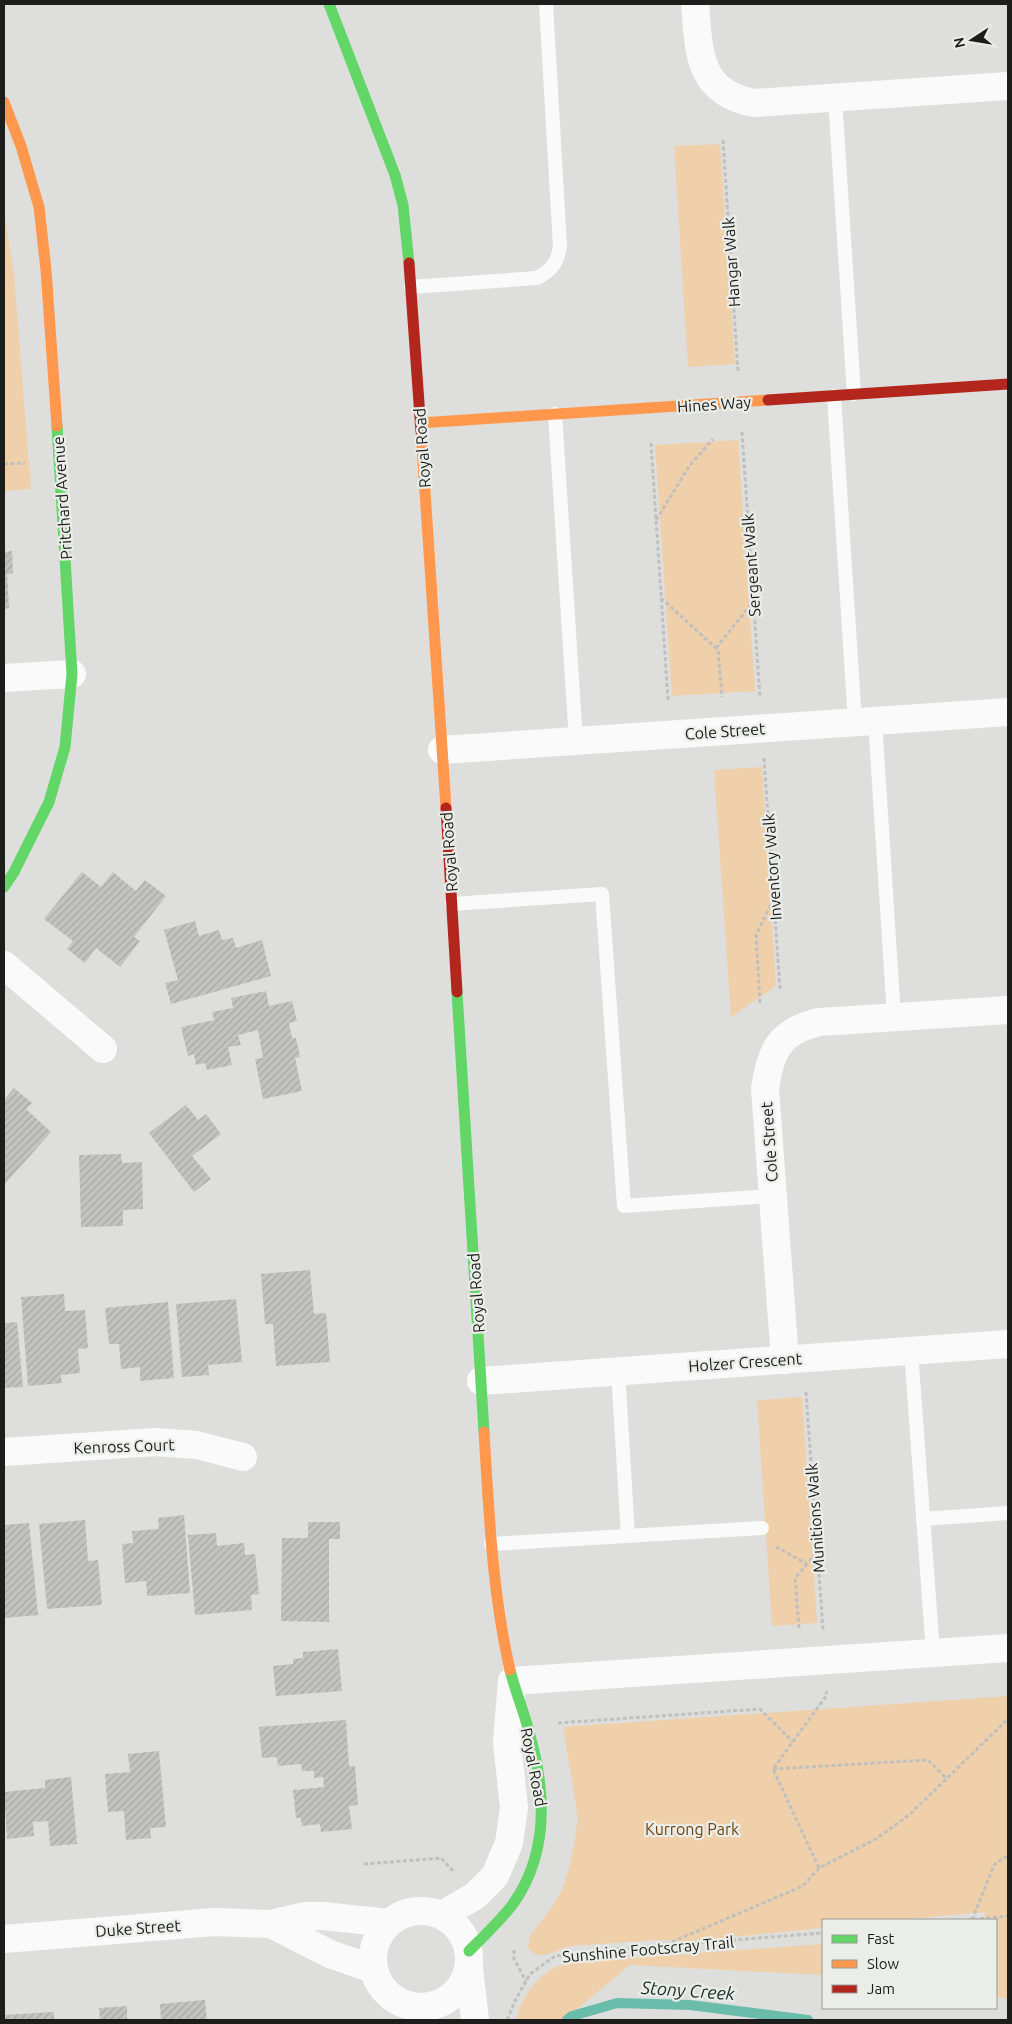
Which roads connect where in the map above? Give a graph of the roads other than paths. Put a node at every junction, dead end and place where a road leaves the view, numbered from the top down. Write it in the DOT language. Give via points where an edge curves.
graph roads {
  1 [pos="329,4"];
  2 [pos="546,4"];
  3 [pos="695,4"];
  4 [pos="1008,86"];
  5 [pos="835,98"];
  6 [pos="4,102"];
  7 [pos="411,286"];
  8 [pos="1008,384"];
  9 [pos="854,394"];
  10 [pos="834,396"];
  11 [pos="555,414"];
  12 [pos="420,423"];
  13 [pos="72,674"];
  14 [pos="4,678"];
  15 [pos="1008,712"];
  16 [pos="865,721"];
  17 [pos="576,741"];
  18 [pos="442,750"];
  19 [pos="4,887"];
  20 [pos="452,904"];
  21 [pos="4,964"];
  22 [pos="1008,1010"];
  23 [pos="894,1017"];
  24 [pos="103,1049"];
  25 [pos="773,1196"];
  26 [pos="1008,1344"];
  27 [pos="911,1351"];
  28 [pos="785,1360"];
  29 [pos="618,1371"];
  30 [pos="482,1380"];
  31 [pos="4,1452"];
  32 [pos="243,1457"];
  33 [pos="1008,1513"];
  34 [pos="923,1519"];
  35 [pos="762,1528"];
  36 [pos="628,1536"];
  37 [pos="491,1544"];
  38 [pos="1008,1648"];
  39 [pos="932,1653"];
  40 [pos="512,1681"];
  41 [pos="442,1915"];
  42 [pos="389,1923"];
  43 [pos="271,1924"];
  44 [pos="4,1939"];
  45 [pos="469,1960"];
  46 [pos="373,1969"];
  47 [pos="426,2014"];
  48 [pos="475,2020"];
  1 -- 7 [label="street, Royal Road" via="395,174 403,205"];
  2 -- 7 [label="lane" via="560,247 558,260 537,278"];
  3 -- 5 [label="street" via="699,54 710,79 720,89 734,98 755,103"];
  4 -- 5 [label="street"];
  5 -- 9 [label="lane"];
  6 -- 13 [label="street, Pritchard Avenue" via="39,207 60,462"];
  7 -- 12 [label="street, Royal Road"];
  8 -- 9 [label="street, Hines Way"];
  9 -- 10 [label="street, Hines Way"];
  10 -- 11 [label="street, Hines Way"];
  10 -- 16 [label="lane"];
  11 -- 12 [label="street, Hines Way"];
  11 -- 17 [label="lane"];
  12 -- 18 [label="street, Royal Road"];
  13 -- 14 [label="street"];
  13 -- 19 [label="street, Pritchard Avenue" via="65,747 49,802"];
  15 -- 16 [label="street, Cole Street"];
  16 -- 17 [label="street, Cole Street"];
  16 -- 23 [label="lane"];
  17 -- 18 [label="street, Cole Street"];
  18 -- 20 [label="street, Royal Road"];
  20 -- 25 [label="lane, Royal Road" via="602,894 624,1206"];
  20 -- 30 [label="street, Royal Road"];
  21 -- 24 [label="street"];
  22 -- 23 [label="street, Cole Street"];
  23 -- 25 [label="street, Cole Street" via="804,1025 787,1035 774,1051 765,1089"];
  25 -- 28 [label="street, Cole Street"];
  26 -- 27 [label="street, Holzer Crescent"];
  27 -- 28 [label="street, Holzer Crescent"];
  27 -- 34 [label="lane"];
  28 -- 29 [label="street, Holzer Crescent"];
  29 -- 30 [label="street, Holzer Crescent"];
  29 -- 36 [label="lane"];
  30 -- 37 [label="street, Royal Road"];
  31 -- 32 [label="street, Kenross Court" via="156,1442 197,1445"];
  33 -- 34 [label="lane"];
  34 -- 39 [label="lane"];
  35 -- 36 [label="lane"];
  36 -- 37 [label="lane"];
  37 -- 40 [label="street, Royal Road"];
  38 -- 39 [label="street"];
  39 -- 40 [label="street"];
  40 -- 41 [label="street, Royal Road" via="507,1742 514,1808 509,1843 495,1876 475,1896"];
  40 -- 45 [label="street, Royal Road" via="529,1732 543,1800 540,1848 516,1899"];
  41 -- 42 [label="street" via="414,1911"];
  41 -- 45 [label="street" via="460,1930 466,1940"];
  42 -- 43 [label="street, Duke Street" via="305,1916"];
  42 -- 46 [label="street" via="378,1936 372,1951"];
  43 -- 44 [label="street, Duke Street" via="215,1922"];
  43 -- 46 [label="street, Duke Street" via="330,1954"];
  45 -- 47 [label="street" via="463,1984 452,1997"];
  45 -- 48 [label="street"];
  46 -- 47 [label="street" via="379,1984 390,1997"];
}
